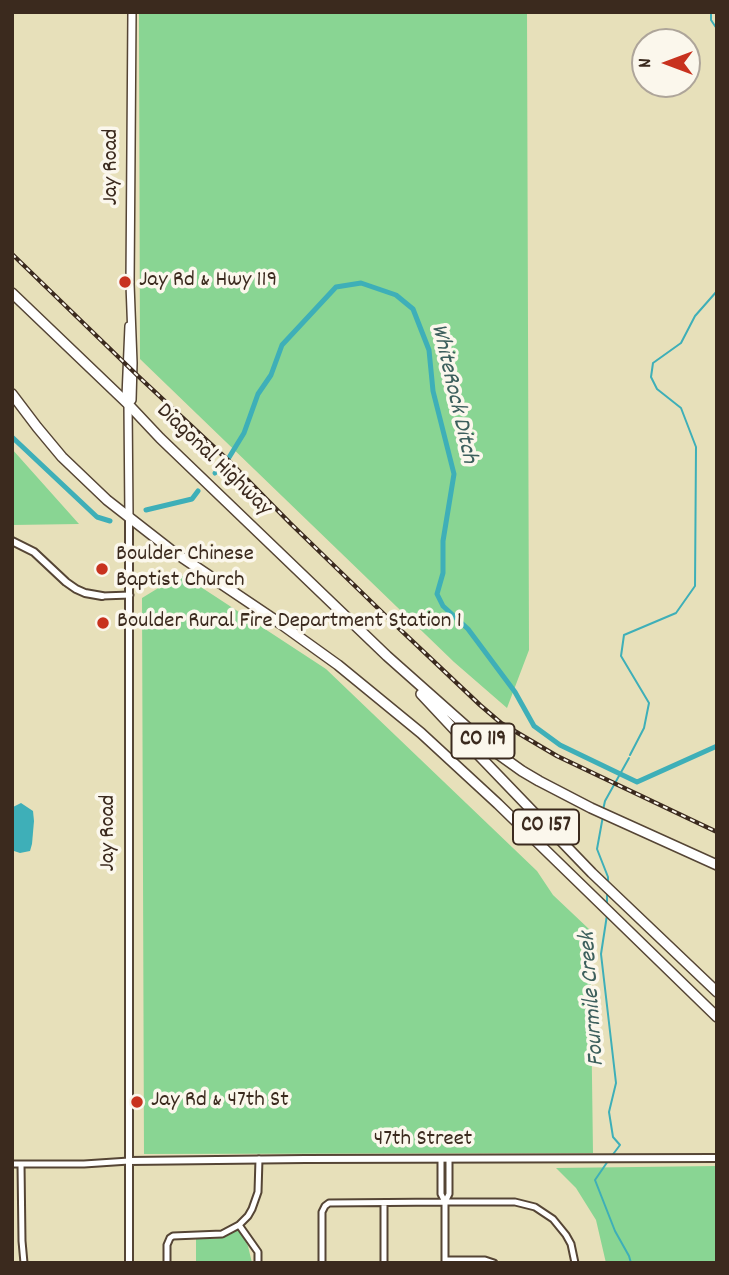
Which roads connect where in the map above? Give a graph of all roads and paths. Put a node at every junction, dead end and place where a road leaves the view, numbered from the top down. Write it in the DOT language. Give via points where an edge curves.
graph roads {
  1 [pos="132,12"];
  2 [pos="12,293"];
  3 [pos="12,394"];
  4 [pos="128,404"];
  5 [pos="129,518"];
  6 [pos="12,541"];
  7 [pos="130,595"];
  8 [pos="102,596"];
  9 [pos="387,656"];
  10 [pos="717,865"];
  11 [pos="717,992"];
  12 [pos="717,1017"];
  13 [pos="717,1158"];
  14 [pos="259,1159"];
  15 [pos="444,1159"];
  16 [pos="129,1161"];
  17 [pos="12,1164"];
  18 [pos="21,1164"];
  19 [pos="445,1202"];
  20 [pos="384,1203"];
  21 [pos="239,1225"];
  22 [pos="445,1261"];
  23 [pos="24,1263"];
  24 [pos="129,1263"];
  25 [pos="167,1263"];
  26 [pos="258,1263"];
  27 [pos="322,1263"];
  28 [pos="384,1263"];
  29 [pos="494,1263"];
  30 [pos="575,1263"];
  1 -- 4 [label="main road, Jay Road"];
  2 -- 4 [label="highway, Diagonal Highway / CO 119"];
  3 -- 5 [label="highway, CO 119" via="62,457"];
  4 -- 5 [label="main road, Jay Road"];
  4 -- 9 [label="highway, Diagonal Highway / CO 119"];
  5 -- 7 [label="street, Jay Road"];
  5 -- 12 [label="highway, CO 119" via="349,673 436,747"];
  6 -- 8 [label="street" via="34,552 76,589"];
  7 -- 8 [label="street"];
  7 -- 16 [label="street, Jay Road"];
  9 -- 10 [label="highway, CO 119" via="508,762 591,808"];
  9 -- 11 [label="highway, CO 157" via="592,873"];
  13 -- 15 [label="street, 47th Street"];
  14 -- 15 [label="street, 47th Street"];
  14 -- 16 [label="street, 47th Street"];
  14 -- 21 [label="street" via="256,1198"];
  15 -- 19 [label="street" via="449,1194"];
  16 -- 18 [label="street"];
  16 -- 24 [label="street, Jay Road"];
  17 -- 18 [label="street"];
  18 -- 23 [label="street"];
  19 -- 20 [label="street"];
  19 -- 22 [label="street"];
  19 -- 30 [label="street" via="514,1202 535,1207 566,1234"];
  20 -- 27 [label="street" via="325,1206"];
  20 -- 28 [label="street"];
  21 -- 25 [label="street" via="218,1235 170,1238"];
  21 -- 26 [label="street" via="258,1252"];
  22 -- 29 [label="street"];
}
